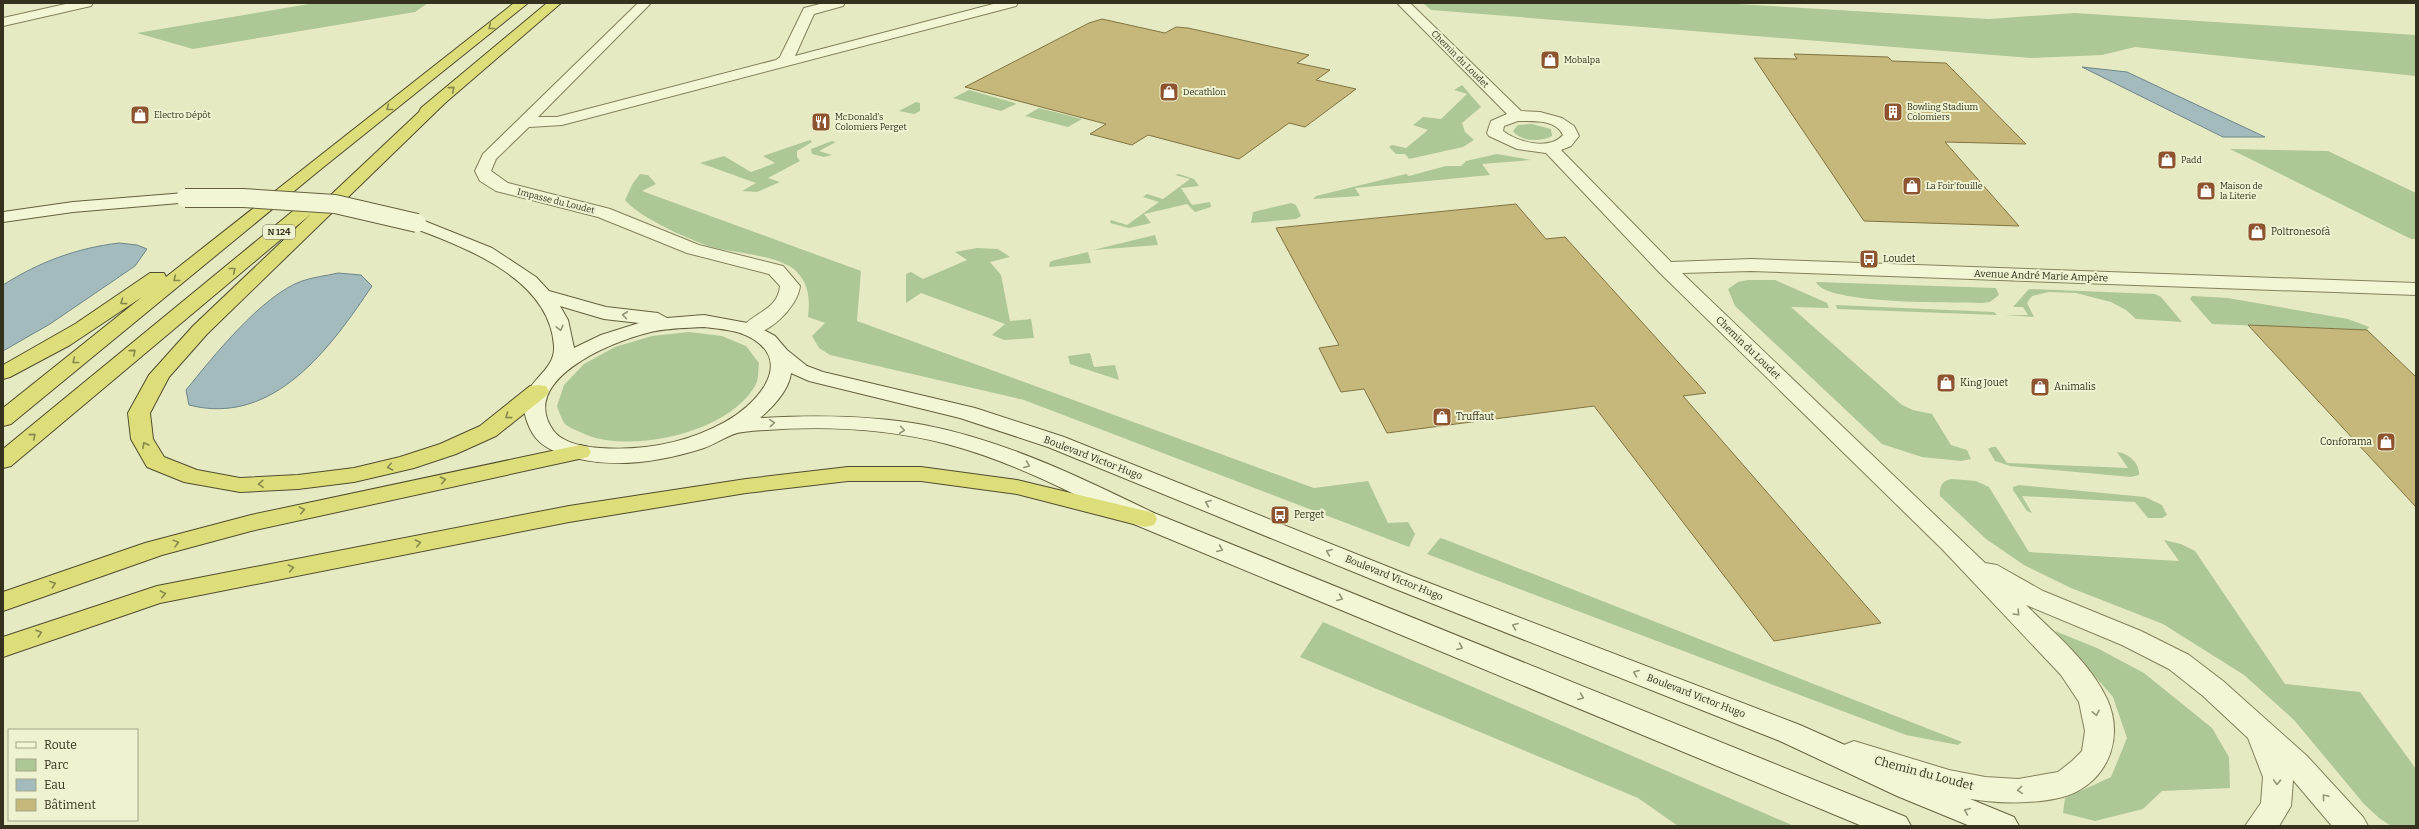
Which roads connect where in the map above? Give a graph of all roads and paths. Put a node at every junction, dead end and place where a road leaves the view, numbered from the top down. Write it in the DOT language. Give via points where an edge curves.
graph roads {
  1 [pos="87,3"];
  2 [pos="522,3"];
  3 [pos="555,3"];
  4 [pos="645,3"];
  5 [pos="838,3"];
  6 [pos="1012,3"];
  7 [pos="1403,3"];
  8 [pos="3,22"];
  9 [pos="779,65"];
  10 [pos="438,102"];
  11 [pos="1517,116"];
  12 [pos="525,122"];
  13 [pos="1549,147"];
  14 [pos="315,166"];
  15 [pos="3,217"];
  16 [pos="1666,268"];
  17 [pos="2416,289"];
  18 [pos="542,295"];
  19 [pos="677,322"];
  20 [pos="750,330"];
  21 [pos="779,354"];
  22 [pos="561,365"];
  23 [pos="3,373"];
  24 [pos="538,391"];
  25 [pos="3,419"];
  26 [pos="734,426"];
  27 [pos="580,452"];
  28 [pos="3,461"];
  29 [pos="1145,518"];
  30 [pos="1952,544"];
  31 [pos="3,602"];
  32 [pos="3,647"];
  33 [pos="1790,733"];
  34 [pos="2261,733"];
  35 [pos="1896,826"];
  36 [pos="2003,826"];
  37 [pos="2261,826"];
  38 [pos="2352,826"];
  1 -- 8 [label="street"];
  2 -- 14 [label="highway, N 124, one-way"];
  10 -- 3 [label="highway, N 124, one-way"];
  4 -- 12 [label="street, Impasse du Loudet"];
  5 -- 9 [label="street" via="808,11 786,59"];
  6 -- 9 [label="street"];
  7 -- 11 [label="street, Chemin du Loudet"];
  9 -- 12 [label="street" via="557,122"];
  24 -- 10 [label="highway, one-way" via="488,431 448,449 406,463 354,475 298,482 240,485 192,477 155,462 142,439 139,413 160,374 200,330"];
  28 -- 10 [label="highway, N 124, one-way"];
  11 -- 13 [label="street" via="1550,119 1566,127 1571,136 1569,140"];
  11 -- 13 [label="street" via="1501,121 1494,128 1495,133 1516,145"];
  12 -- 20 [label="street, Impasse du Loudet" via="489,157 483,170 486,177 502,187 604,213 712,255 776,270 790,286 788,298 774,314"];
  13 -- 16 [label="street, Chemin du Loudet"];
  14 -- 23 [label="highway, one-way" via="112,309 50,350"];
  14 -- 25 [label="highway, N 124, one-way"];
  15 -- 18 [label="street, bridge" via="73,207 185,198 251,198 335,204 417,223 459,238 519,272"];
  16 -- 17 [label="street, Avenue André Marie Ampère" via="1751,265"];
  16 -- 30 [label="street, Chemin du Loudet"];
  19 -- 18 [label="street, one-way" via="604,313"];
  18 -- 22 [label="street, one-way" via="559,322 564,344"];
  19 -- 20 [label="street, Boulevard Victor Hugo" via="723,323"];
  19 -- 22 [label="street" via="614,336 585,349"];
  20 -- 21 [label="street, Boulevard Victor Hugo" via="768,340"];
  21 -- 26 [label="street" via="782,365 781,377 775,390 752,415"];
  33 -- 21 [label="street, Boulevard Victor Hugo, one-way" via="1402,582 1056,442 967,413 816,378"];
  22 -- 24 [label="street"];
  24 -- 27 [label="street" via="533,405 534,420 543,433 558,444"];
  26 -- 27 [label="street" via="674,450 608,456"];
  26 -- 29 [label="street, one-way" via="781,422 832,422 924,432 986,449 1079,486"];
  31 -- 27 [label="highway, one-way" via="154,549 251,522"];
  32 -- 29 [label="highway, one-way" via="156,595 569,514 746,486 848,474 922,474 1017,487"];
  29 -- 35 [label="street, one-way"];
  30 -- 33 [label="street, Chemin du Loudet, one-way" via="2071,668 2093,700 2100,731 2096,755 2083,770 2065,783 2018,791 1998,790 1949,782"];
  30 -- 34 [label="street, Chemin du Loudet" via="2005,583 2038,600 2121,633 2179,662 2235,706"];
  36 -- 33 [label="street, Boulevard Victor Hugo, one-way"];
  34 -- 37 [label="street, Chemin du Loudet, one-way" via="2278,777 2276,806"];
  38 -- 34 [label="street, Chemin du Loudet, one-way" via="2314,782"];
}
